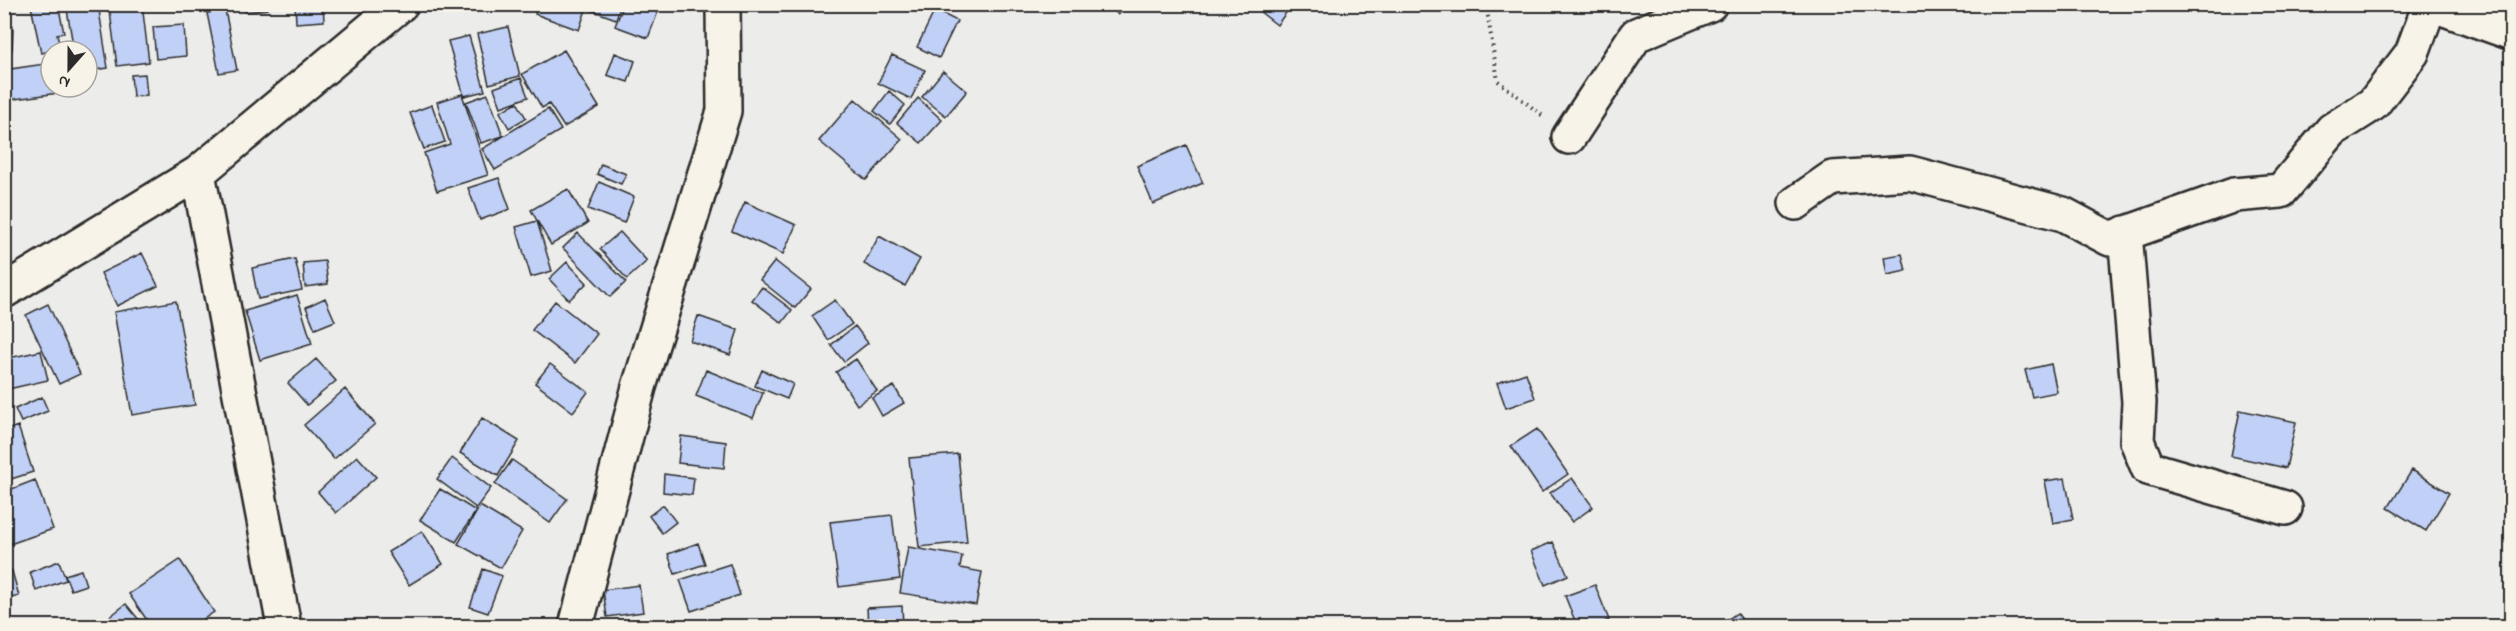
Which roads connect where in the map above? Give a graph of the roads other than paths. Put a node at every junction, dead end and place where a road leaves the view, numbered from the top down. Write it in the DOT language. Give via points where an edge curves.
graph roads {
  1 [pos="401,4"];
  2 [pos="723,4"];
  3 [pos="1710,4"];
  4 [pos="2431,4"];
  5 [pos="2511,33"];
  6 [pos="1569,137"];
  7 [pos="198,173"];
  8 [pos="1796,203"];
  9 [pos="2125,233"];
  10 [pos="4,291"];
  11 [pos="2285,508"];
  12 [pos="284,627"];
  13 [pos="576,627"];
  1 -- 7 [label="street"];
  2 -- 13 [label="street" via="724,111 639,387"];
  3 -- 6 [label="street" via="1636,35"];
  4 -- 5 [label="street"];
  4 -- 9 [label="street" via="2412,53 2373,105 2331,130 2281,191 2235,195"];
  7 -- 10 [label="street"];
  7 -- 12 [label="street"];
  8 -- 9 [label="street" via="1832,178 1910,173 2063,214 2110,239"];
  9 -- 11 [label="street" via="2139,402 2137,441 2148,468"];
}
